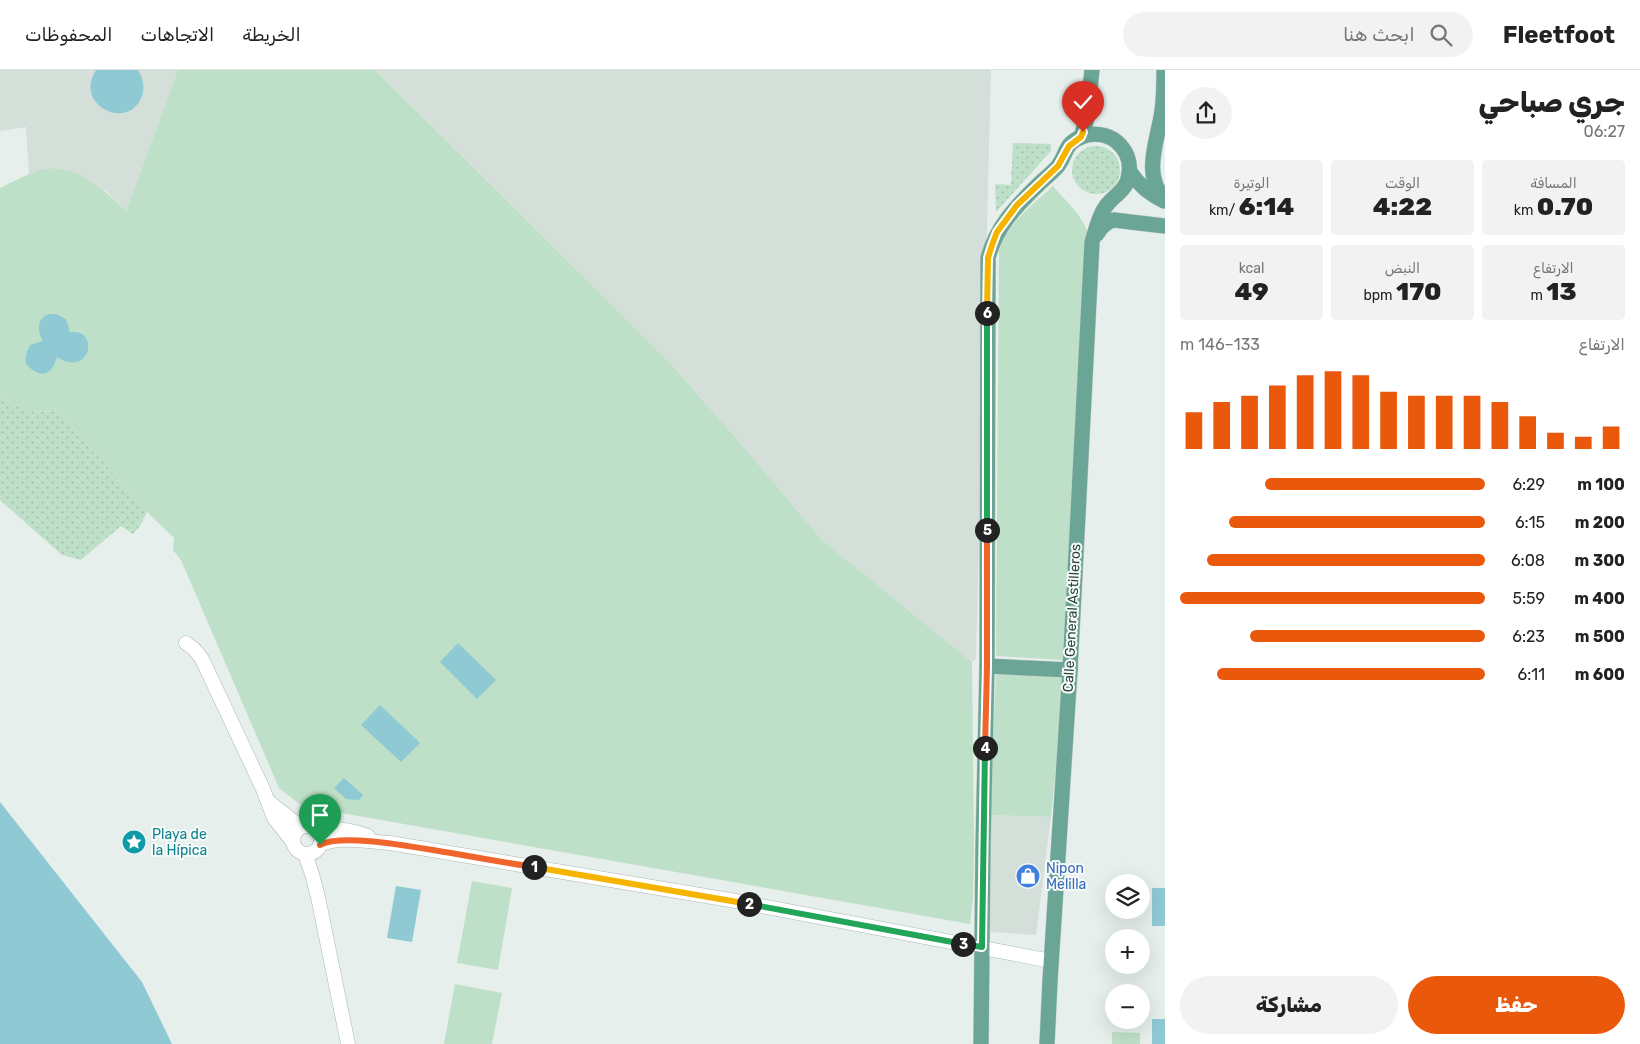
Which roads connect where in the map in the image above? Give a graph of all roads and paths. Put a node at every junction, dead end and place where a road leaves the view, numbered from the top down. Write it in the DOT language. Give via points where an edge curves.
graph roads {
  1 [pos="1092,70"];
  2 [pos="1164,70"];
  3 [pos="1081,137"];
  4 [pos="1130,172"];
  5 [pos="1165,201"];
  6 [pos="1165,226"];
  7 [pos="1092,242"];
  8 [pos="186,643"];
  9 [pos="987,666"];
  10 [pos="1070,670"];
  11 [pos="269,802"];
  12 [pos="300,827"];
  13 [pos="317,830"];
  14 [pos="293,842"];
  15 [pos="390,843"];
  16 [pos="320,845"];
  17 [pos="305,854"];
  18 [pos="982,947"];
  19 [pos="1051,960"];
  20 [pos="348,1044"];
  21 [pos="981,1044"];
  22 [pos="1047,1044"];
  1 -- 3 [label="main road"];
  2 -- 5 [label="main road" via="1161,116 1152,165 1156,186"];
  3 -- 4 [label="main road" via="1099,134 1115,141 1126,154"];
  3 -- 9 [label="main road" via="1069,146 1058,166 1017,205 994,239 988,258"];
  4 -- 5 [label="main road" via="1146,190"];
  4 -- 7 [label="main road, Calle General Astilleros" via="1125,187 1102,213"];
  6 -- 7 [label="main road" via="1108,222"];
  7 -- 10 [label="main road, Calle General Astilleros"];
  8 -- 11 [label="street" via="202,659"];
  9 -- 10 [label="main road"];
  9 -- 18 [label="main road"];
  10 -- 19 [label="main road, Calle General Astilleros"];
  11 -- 12 [label="street"];
  11 -- 14 [label="street" via="277,823"];
  12 -- 13 [label="street" via="309,826"];
  12 -- 14 [label="street" via="294,833"];
  13 -- 15 [label="street" via="357,832"];
  13 -- 16 [label="street"];
  14 -- 17 [label="street" via="299,852"];
  15 -- 16 [label="street" via="342,840"];
  15 -- 18 [label="street" via="730,900"];
  16 -- 17 [label="street" via="312,853"];
  17 -- 20 [label="street" via="318,896"];
  18 -- 19 [label="street"];
  18 -- 21 [label="main road"];
  19 -- 22 [label="main road, Calle General Astilleros"];
}
